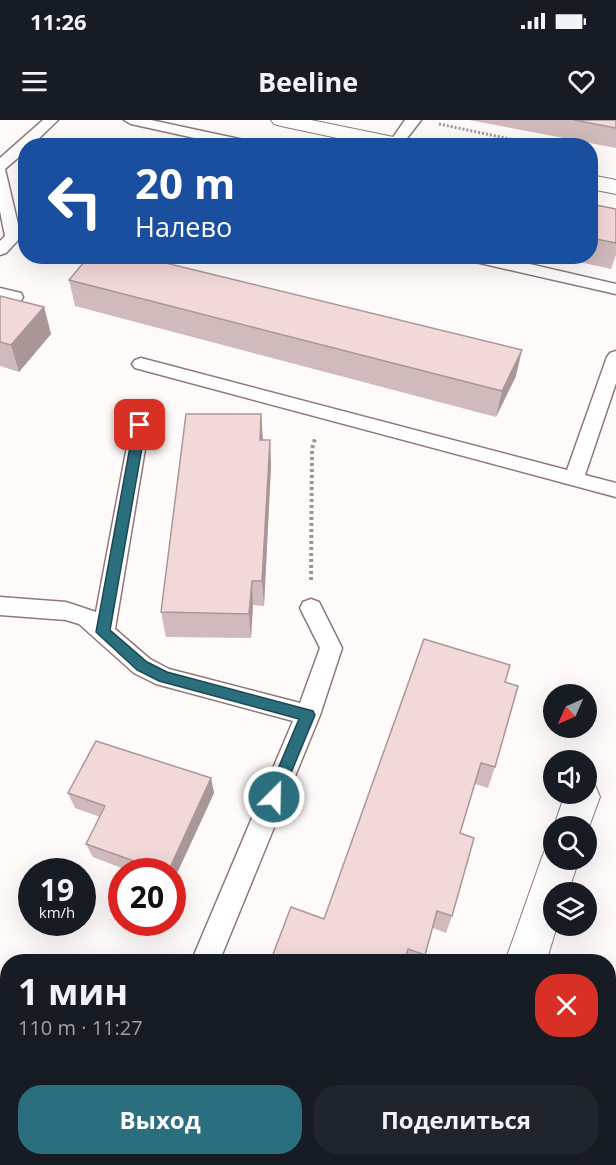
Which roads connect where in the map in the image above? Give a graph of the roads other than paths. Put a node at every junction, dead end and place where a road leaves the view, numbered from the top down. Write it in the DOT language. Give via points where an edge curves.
graph roads {
  1 [pos="51,120"];
  2 [pos="131,120"];
  3 [pos="281,120"];
  4 [pos="414,120"];
  5 [pos="31,138"];
  6 [pos="215,138"];
  7 [pos="346,138"];
  8 [pos="404,138"];
  9 [pos="13,155"];
  10 [pos="0,166"];
  11 [pos="0,171"];
  12 [pos="598,183"];
  13 [pos="616,187"];
  14 [pos="0,250"];
  15 [pos="506,264"];
  16 [pos="616,289"];
  17 [pos="616,357"];
  18 [pos="141,364"];
  19 [pos="140,425"];
  20 [pos="574,478"];
  21 [pos="616,490"];
  22 [pos="0,606"];
  23 [pos="311,608"];
  24 [pos="103,632"];
  25 [pos="308,715"];
  26 [pos="557,870"];
  27 [pos="208,954"];
  28 [pos="528,954"];
  1 -- 5 [label="lane"];
  2 -- 6 [label="lane"];
  3 -- 7 [label="street"];
  4 -- 8 [label="lane"];
  9 -- 10 [label="lane"];
  11 -- 14 [label="lane" via="13,237"];
  12 -- 13 [label="street"];
  15 -- 16 [label="lane"];
  17 -- 20 [label="lane"];
  18 -- 20 [label="lane"];
  19 -- 24 [label="lane"];
  20 -- 21 [label="lane"];
  22 -- 24 [label="lane" via="66,611 86,617"];
  23 -- 25 [label="lane" via="331,648"];
  24 -- 25 [label="lane" via="142,666 164,677"];
  25 -- 27 [label="lane"];
  26 -- 28 [label="street"];
}
